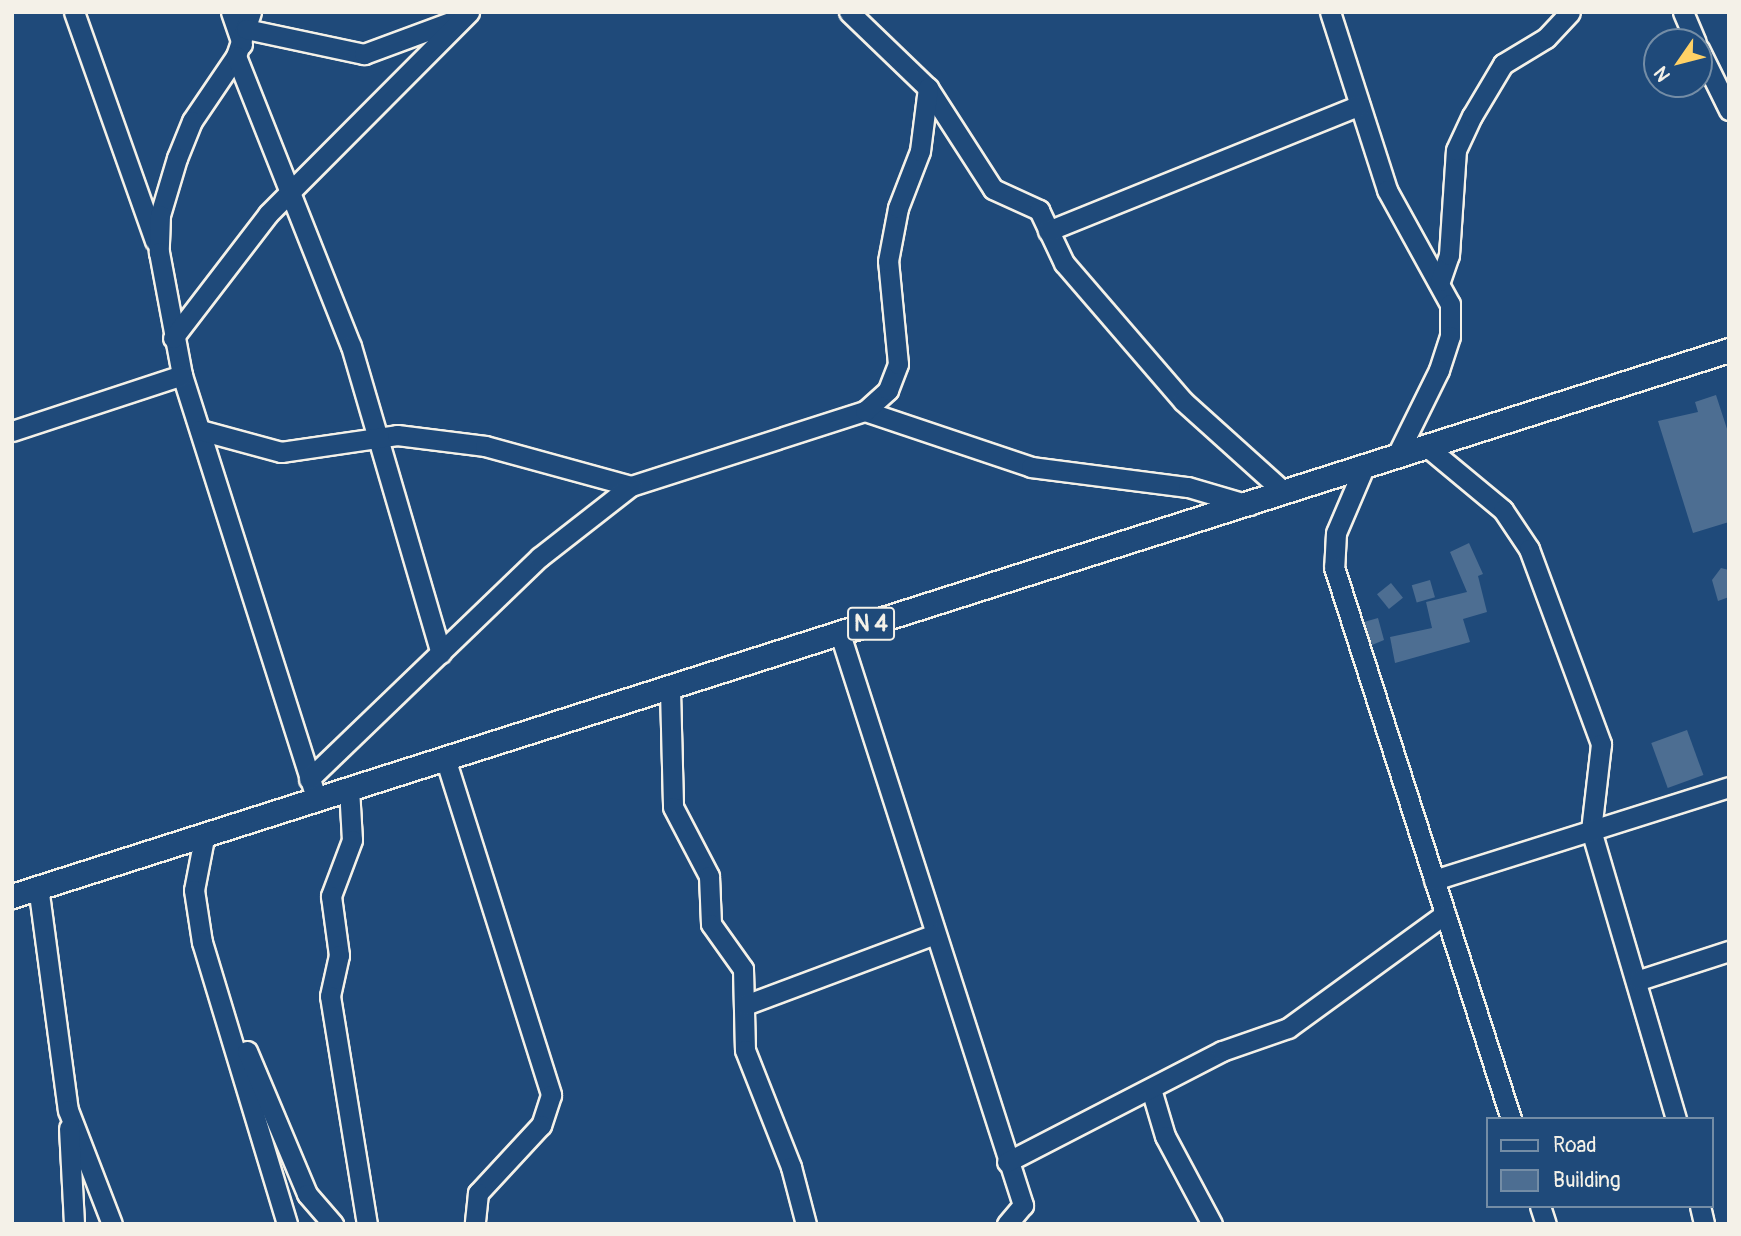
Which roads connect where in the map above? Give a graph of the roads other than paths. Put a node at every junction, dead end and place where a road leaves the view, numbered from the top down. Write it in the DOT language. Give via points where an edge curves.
graph roads {
  1 [pos="74,12"];
  2 [pos="231,12"];
  3 [pos="849,12"];
  4 [pos="1330,12"];
  5 [pos="1570,12"];
  6 [pos="465,15"];
  7 [pos="244,35"];
  8 [pos="1713,77"];
  9 [pos="928,88"];
  10 [pos="1360,104"];
  11 [pos="1729,110"];
  12 [pos="290,191"];
  13 [pos="1048,231"];
  14 [pos="159,252"];
  15 [pos="1440,282"];
  16 [pos="173,338"];
  17 [pos="1729,350"];
  18 [pos="182,375"];
  19 [pos="866,411"];
  20 [pos="200,430"];
  21 [pos="12,431"];
  22 [pos="379,437"];
  23 [pos="1426,446"];
  24 [pos="1397,455"];
  25 [pos="1365,465"];
  26 [pos="631,486"];
  27 [pos="1284,492"];
  28 [pos="1249,505"];
  29 [pos="840,634"];
  30 [pos="441,653"];
  31 [pos="670,690"];
  32 [pos="446,761"];
  33 [pos="1729,787"];
  34 [pos="313,788"];
  35 [pos="349,788"];
  36 [pos="1591,830"];
  37 [pos="205,833"];
  38 [pos="1434,880"];
  39 [pos="38,886"];
  40 [pos="14,891"];
  41 [pos="1445,914"];
  42 [pos="935,934"];
  43 [pos="1729,951"];
  44 [pos="206,957"];
  45 [pos="1639,980"];
  46 [pos="745,1005"];
  47 [pos="1151,1089"];
  48 [pos="68,1110"];
  49 [pos="1510,1117"];
  50 [pos="1675,1117"];
  51 [pos="1007,1162"];
  52 [pos="1023,1205"];
  53 [pos="74,1224"];
  54 [pos="113,1224"];
  55 [pos="287,1224"];
  56 [pos="333,1224"];
  57 [pos="367,1224"];
  58 [pos="475,1224"];
  59 [pos="806,1224"];
  60 [pos="1007,1224"];
  61 [pos="1031,1224"];
  62 [pos="1212,1224"];
  1 -- 14 [label="street"];
  2 -- 7 [label="street"];
  3 -- 9 [label="street"];
  4 -- 10 [label="street"];
  5 -- 15 [label="street" via="1546,38 1503,64 1472,116 1456,150 1449,255"];
  6 -- 7 [label="street" via="364,54"];
  6 -- 12 [label="street"];
  7 -- 12 [label="street"];
  7 -- 14 [label="street" via="182,146 160,215"];
  8 -- 11 [label="street"];
  9 -- 13 [label="street" via="993,189 1038,209"];
  9 -- 19 [label="street" via="920,151 898,208 888,261 898,364 888,390"];
  10 -- 13 [label="street"];
  10 -- 15 [label="street" via="1387,190"];
  12 -- 16 [label="street"];
  12 -- 22 [label="street"];
  13 -- 27 [label="street" via="1064,263 1183,401"];
  14 -- 16 [label="street"];
  15 -- 24 [label="street" via="1450,304 1450,335"];
  16 -- 18 [label="street"];
  17 -- 23 [label="main road, N 4"];
  18 -- 20 [label="street"];
  18 -- 21 [label="street"];
  19 -- 26 [label="street"];
  19 -- 28 [label="street" via="1031,467 1188,487"];
  20 -- 22 [label="street" via="306,454 347,439"];
  20 -- 34 [label="street"];
  22 -- 26 [label="street" via="485,446"];
  22 -- 30 [label="street"];
  23 -- 24 [label="main road, N 4"];
  23 -- 36 [label="street" via="1503,510 1529,549 1601,744"];
  24 -- 25 [label="main road, N 4"];
  25 -- 27 [label="main road, N 4"];
  25 -- 38 [label="street" via="1335,533 1334,567"];
  26 -- 30 [label="street" via="540,557"];
  27 -- 28 [label="main road, N 4"];
  28 -- 29 [label="main road, N 4"];
  29 -- 31 [label="main road, N 4"];
  29 -- 42 [label="street"];
  30 -- 34 [label="street"];
  31 -- 32 [label="main road, N 4"];
  31 -- 46 [label="street" via="673,807 709,876 711,924 743,969"];
  32 -- 35 [label="main road, N 4"];
  32 -- 58 [label="street" via="551,1095 541,1125 478,1193"];
  33 -- 36 [label="street"];
  34 -- 35 [label="main road, N 4"];
  34 -- 37 [label="main road, N 4"];
  35 -- 57 [label="street" via="352,840 331,896 340,955 330,996"];
  36 -- 38 [label="street"];
  36 -- 45 [label="street"];
  37 -- 39 [label="main road, N 4"];
  37 -- 44 [label="street" via="194,890"];
  38 -- 41 [label="street"];
  39 -- 40 [label="main road, N 4"];
  39 -- 48 [label="street"];
  41 -- 47 [label="street" via="1288,1028 1222,1051"];
  41 -- 49 [label="street"];
  42 -- 46 [label="street"];
  42 -- 51 [label="street"];
  43 -- 45 [label="street"];
  44 -- 55 [label="street"];
  44 -- 56 [label="street" via="307,1194"];
  45 -- 50 [label="street"];
  46 -- 59 [label="street" via="745,1050 792,1167"];
  47 -- 51 [label="street"];
  47 -- 62 [label="street" via="1165,1136"];
  48 -- 53 [label="street"];
  48 -- 54 [label="street"];
  51 -- 52 [label="street"];
  52 -- 60 [label="street"];
  52 -- 61 [label="street"];
}
